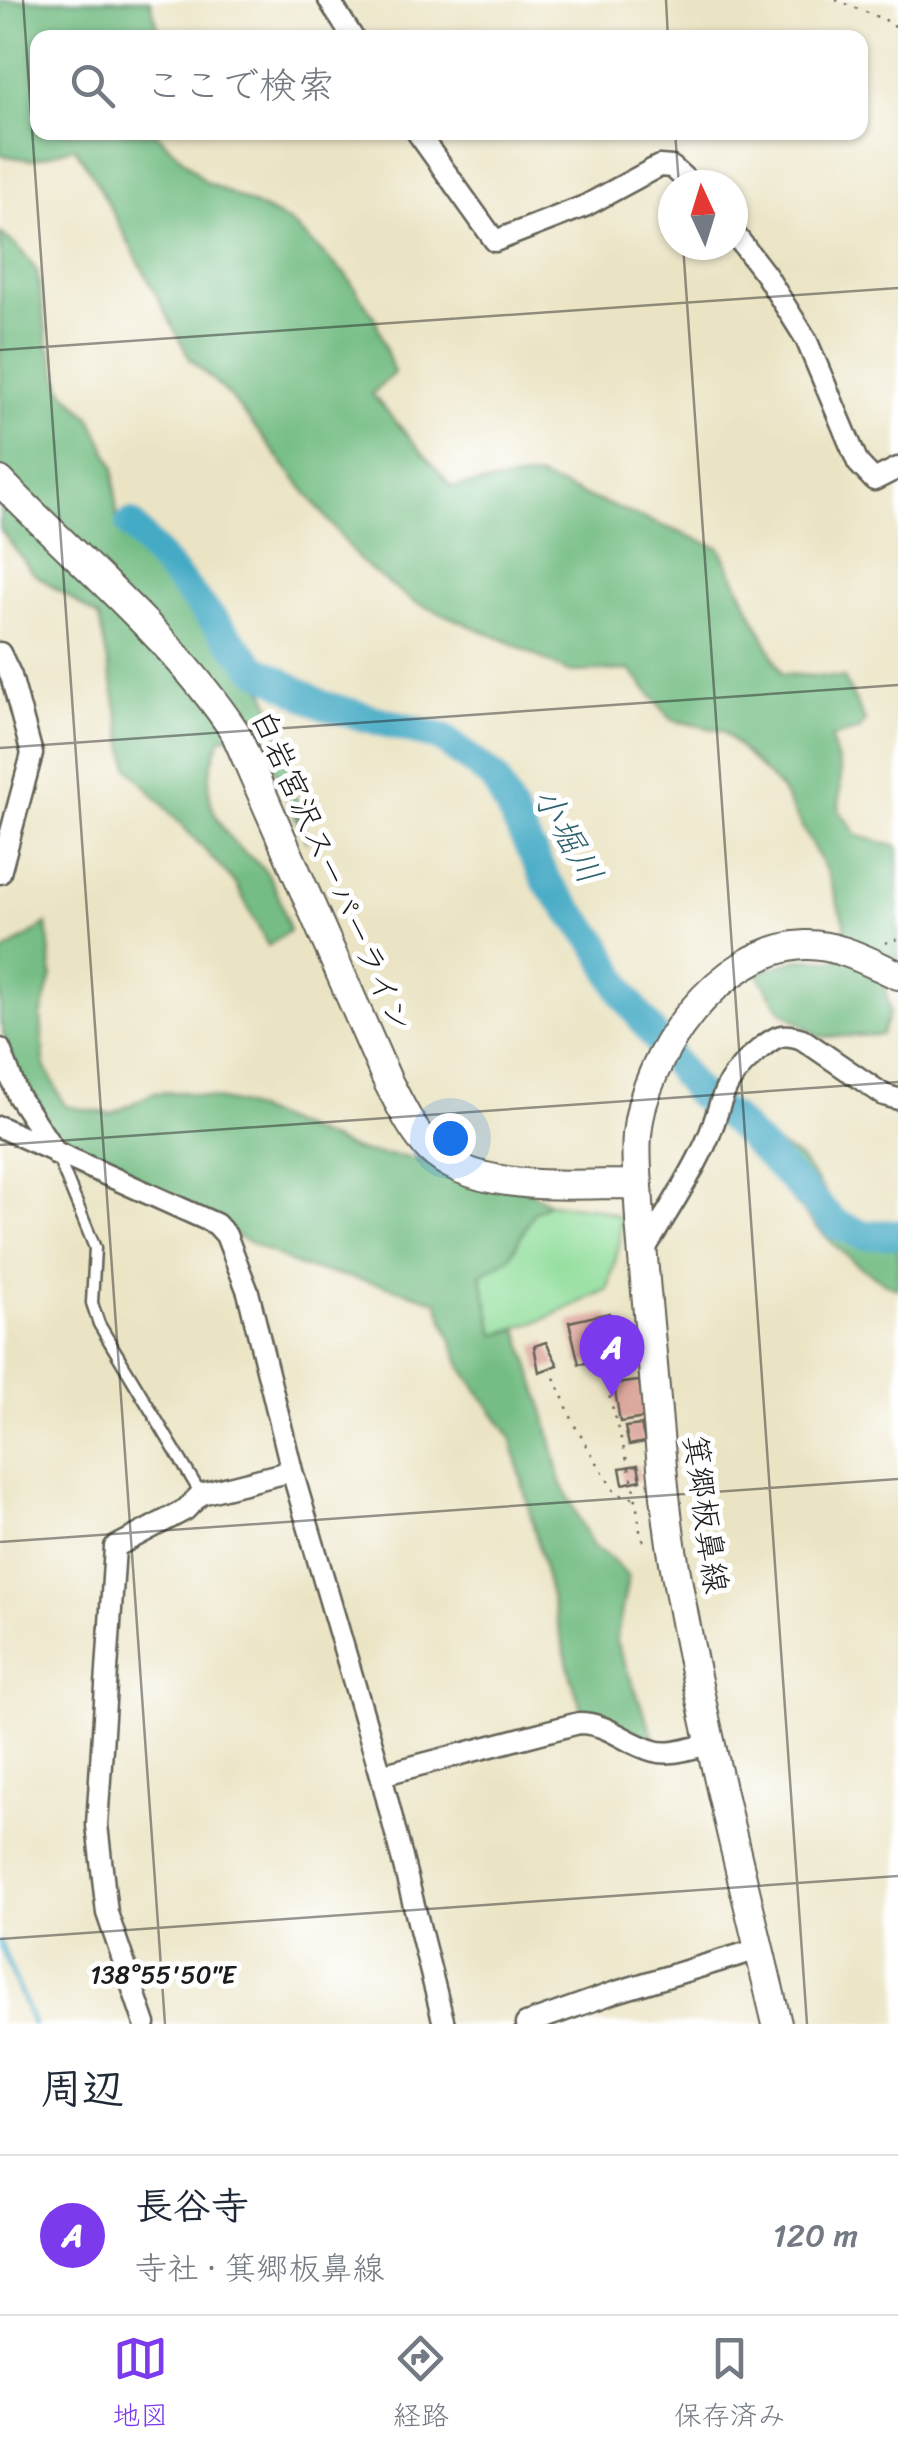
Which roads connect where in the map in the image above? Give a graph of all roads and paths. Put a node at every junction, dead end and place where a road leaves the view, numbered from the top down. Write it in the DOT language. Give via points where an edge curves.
graph roads {
  1 [pos="329,0"];
  2 [pos="836,0"];
  3 [pos="349,30"];
  4 [pos="898,30"];
  5 [pos="423,140"];
  6 [pos="675,170"];
  7 [pos="748,252"];
  8 [pos="898,468"];
  9 [pos="0,481"];
  10 [pos="0,654"];
  11 [pos="0,874"];
  12 [pos="898,975"];
  13 [pos="0,1049"];
  14 [pos="898,1099"];
  15 [pos="0,1127"];
  16 [pos="57,1156"];
  17 [pos="638,1184"];
  18 [pos="642,1254"];
  19 [pos="601,1366"];
  20 [pos="653,1367"];
  21 [pos="550,1368"];
  22 [pos="603,1372"];
  23 [pos="292,1471"];
  24 [pos="633,1482"];
  25 [pos="201,1494"];
  26 [pos="636,1498"];
  27 [pos="710,1744"];
  28 [pos="380,1775"];
  29 [pos="759,1949"];
  30 [pos="145,2024"];
  31 [pos="444,2024"];
  32 [pos="526,2024"];
  33 [pos="778,2024"];
  1 -- 3 [label="street"];
  2 -- 4 [label="path"];
  5 -- 6 [label="street" via="495,241 585,206 659,166"];
  7 -- 8 [label="street" via="806,339 858,463 874,480"];
  9 -- 17 [label="main road, 白岩宮沢スーパーライン" via="164,645 235,732 388,1082 429,1148 448,1163 508,1182"];
  10 -- 11 [label="street" via="32,754"];
  12 -- 17 [label="main road, 箕郷板鼻線" via="844,951 804,945 764,954 722,981 656,1065 636,1137"];
  13 -- 16 [label="street" via="18,1096"];
  14 -- 18 [label="street" via="802,1039 775,1036 735,1070 722,1091 702,1152"];
  15 -- 16 [label="street"];
  16 -- 23 [label="street" via="216,1224 226,1236 248,1292"];
  16 -- 25 [label="lane" via="95,1248 92,1302 99,1324"];
  17 -- 18 [label="main road, 箕郷板鼻線"];
  18 -- 20 [label="main road, 箕郷板鼻線"];
  19 -- 22 [label="path"];
  20 -- 22 [label="path"];
  20 -- 27 [label="main road, 箕郷板鼻線" via="672,1547"];
  21 -- 26 [label="path" via="616,1494"];
  22 -- 24 [label="path"];
  23 -- 25 [label="street"];
  23 -- 28 [label="street"];
  25 -- 30 [label="street" via="186,1510 117,1544 113,1553 97,1825 108,1913"];
  27 -- 28 [label="street" via="654,1751 596,1723 579,1723"];
  27 -- 29 [label="main road, 箕郷板鼻線"];
  28 -- 31 [label="street"];
  29 -- 32 [label="street"];
  29 -- 33 [label="main road, 箕郷板鼻線"];
}
